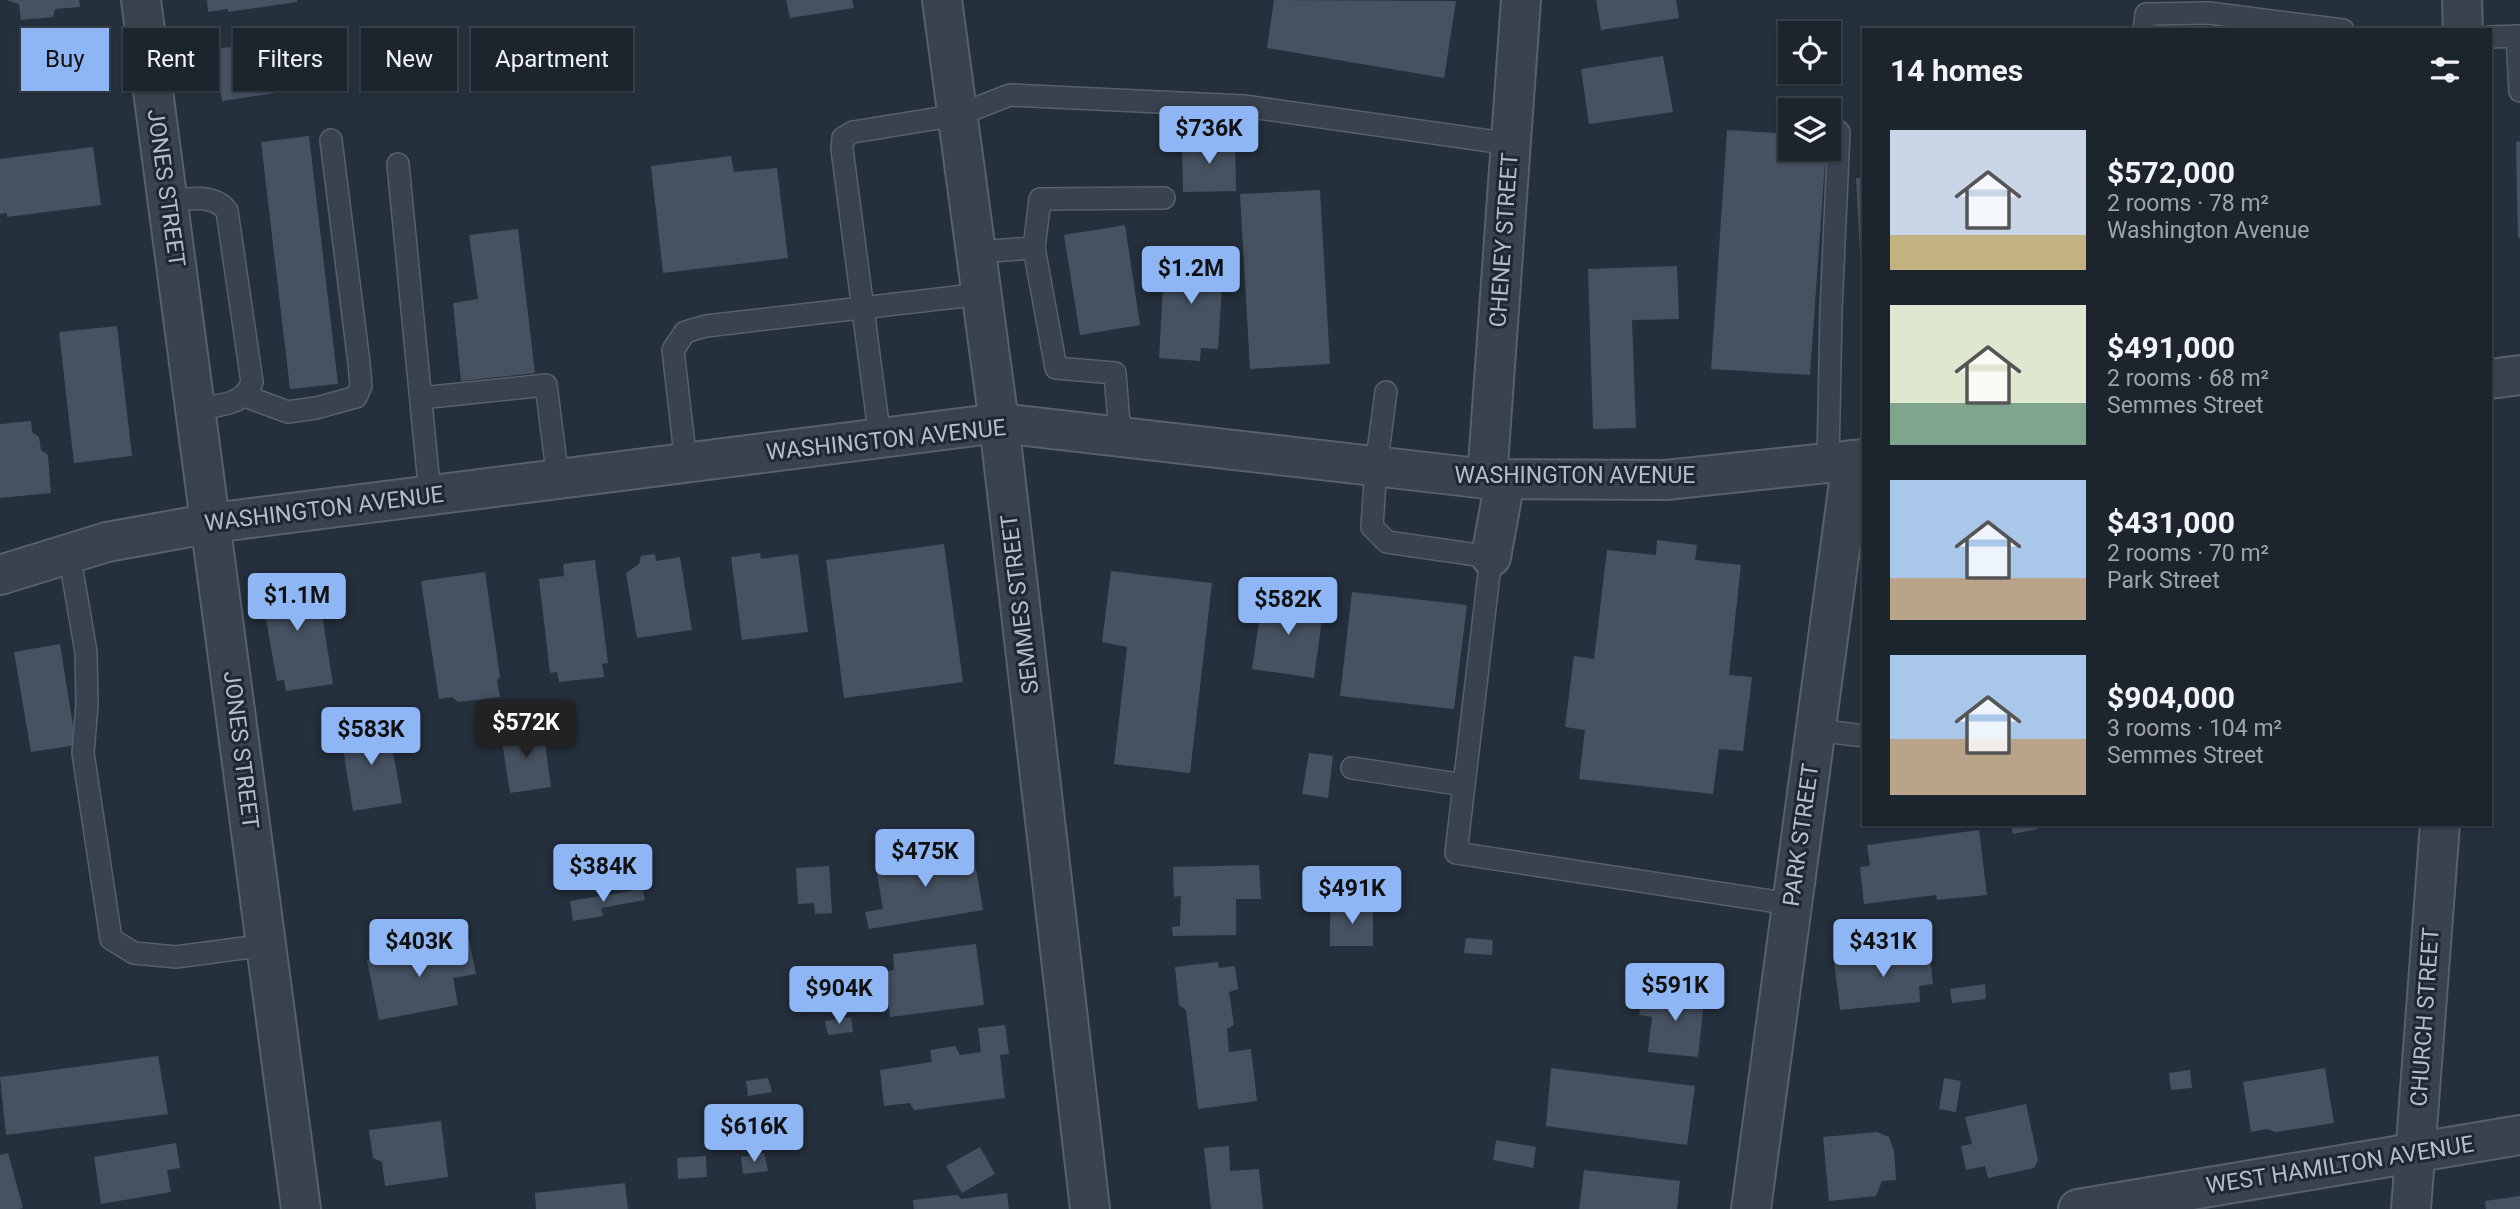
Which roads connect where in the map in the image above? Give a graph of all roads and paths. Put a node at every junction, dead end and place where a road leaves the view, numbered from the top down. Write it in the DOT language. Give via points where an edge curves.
graph roads {
  1 [pos="141,0"];
  2 [pos="943,0"];
  3 [pos="1521,0"];
  4 [pos="2462,0"];
  5 [pos="2144,28"];
  6 [pos="2327,28"];
  7 [pos="2463,28"];
  8 [pos="2518,36"];
  9 [pos="2492,37"];
  10 [pos="2520,91"];
  11 [pos="958,115"];
  12 [pos="331,140"];
  13 [pos="1511,144"];
  14 [pos="1838,161"];
  15 [pos="398,164"];
  16 [pos="1164,198"];
  17 [pos="168,201"];
  18 [pos="1034,247"];
  19 [pos="976,252"];
  20 [pos="982,294"];
  21 [pos="863,308"];
  22 [pos="2520,375"];
  23 [pos="2492,379"];
  24 [pos="1386,392"];
  25 [pos="245,396"];
  26 [pos="421,398"];
  27 [pos="196,409"];
  28 [pos="999,423"];
  29 [pos="1120,437"];
  30 [pos="880,439"];
  31 [pos="1848,461"];
  32 [pos="686,463"];
  33 [pos="1376,467"];
  34 [pos="558,479"];
  35 [pos="1496,480"];
  36 [pos="430,495"];
  37 [pos="212,523"];
  38 [pos="69,553"];
  39 [pos="1491,557"];
  40 [pos="0,575"];
  41 [pos="1816,730"];
  42 [pos="1862,736"];
  43 [pos="1352,768"];
  44 [pos="1464,785"];
  45 [pos="2440,826"];
  46 [pos="1791,904"];
  47 [pos="267,945"];
  48 [pos="2520,1135"];
  49 [pos="2415,1152"];
  50 [pos="301,1209"];
  51 [pos="1090,1209"];
  52 [pos="1751,1209"];
  53 [pos="2078,1209"];
  54 [pos="2411,1209"];
  1 -- 17 [label="street, JONES STREET"];
  2 -- 11 [label="street, SEMMES STREET"];
  3 -- 13 [label="street, CHENEY STREET"];
  4 -- 7 [label="street"];
  5 -- 6 [label="lane" via="2146,13 2209,13"];
  8 -- 9 [label="lane"];
  8 -- 10 [label="lane"];
  11 -- 13 [label="lane" via="1010,95 1244,106"];
  11 -- 19 [label="street, SEMMES STREET"];
  11 -- 21 [label="lane" via="853,132 843,138"];
  12 -- 25 [label="lane" via="359,392 356,397 288,412"];
  13 -- 35 [label="street, CHENEY STREET"];
  14 -- 31 [label="lane" via="1831,311"];
  15 -- 26 [label="lane"];
  16 -- 18 [label="lane" via="1040,199"];
  17 -- 25 [label="lane" via="207,199 227,211 252,382"];
  17 -- 27 [label="street, JONES STREET"];
  18 -- 19 [label="lane"];
  18 -- 29 [label="lane" via="1056,368 1115,373"];
  19 -- 20 [label="street, SEMMES STREET"];
  20 -- 21 [label="lane"];
  20 -- 28 [label="street, SEMMES STREET"];
  21 -- 30 [label="lane"];
  21 -- 32 [label="lane" via="685,332 673,349"];
  22 -- 23 [label="street"];
  24 -- 33 [label="lane"];
  25 -- 27 [label="lane"];
  26 -- 34 [label="lane" via="546,385"];
  26 -- 36 [label="lane"];
  27 -- 37 [label="street, JONES STREET"];
  28 -- 29 [label="street, WASHINGTON AVENUE"];
  28 -- 30 [label="street, WASHINGTON AVENUE"];
  28 -- 51 [label="street, SEMMES STREET"];
  29 -- 33 [label="street, WASHINGTON AVENUE"];
  30 -- 32 [label="street, WASHINGTON AVENUE"];
  31 -- 35 [label="street, WASHINGTON AVENUE" via="1666,480"];
  31 -- 41 [label="street, PARK STREET"];
  32 -- 34 [label="street, WASHINGTON AVENUE"];
  33 -- 35 [label="street, WASHINGTON AVENUE"];
  33 -- 39 [label="lane" via="1371,527 1387,542"];
  34 -- 36 [label="street, WASHINGTON AVENUE"];
  35 -- 39 [label="street, CHENEY STREET"];
  36 -- 37 [label="street, WASHINGTON AVENUE"];
  37 -- 38 [label="street, WASHINGTON AVENUE"];
  37 -- 47 [label="street, JONES STREET"];
  38 -- 40 [label="street, WASHINGTON AVENUE"];
  38 -- 47 [label="lane" via="86,652 83,753 111,940 134,953 176,957"];
  39 -- 44 [label="lane"];
  41 -- 42 [label="lane"];
  41 -- 46 [label="street, PARK STREET"];
  43 -- 44 [label="lane"];
  44 -- 46 [label="lane" via="1456,853"];
  45 -- 49 [label="street, CHURCH STREET"];
  46 -- 52 [label="street, PARK STREET"];
  47 -- 50 [label="street, JONES STREET"];
  48 -- 49 [label="street, WEST HAMILTON AVENUE"];
  49 -- 53 [label="street, WEST HAMILTON AVENUE"];
  49 -- 54 [label="street, CHURCH STREET"];
}
